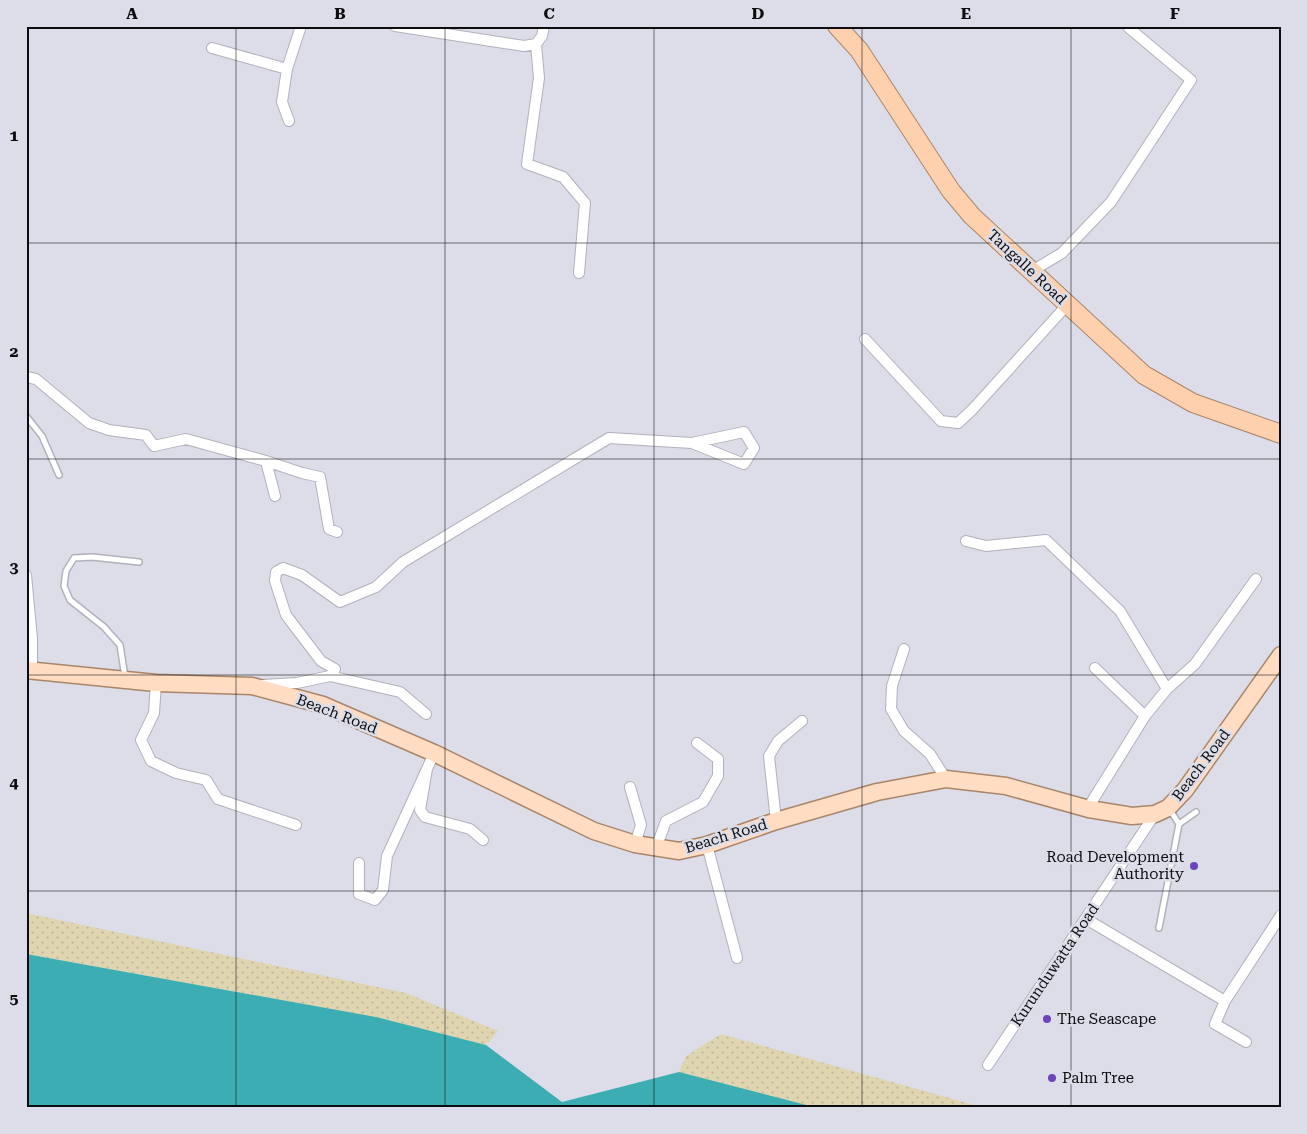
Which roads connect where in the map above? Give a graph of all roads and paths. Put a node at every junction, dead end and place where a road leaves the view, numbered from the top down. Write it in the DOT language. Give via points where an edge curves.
graph roads {
  1 [pos="301,26"];
  2 [pos="395,26"];
  3 [pos="544,26"];
  4 [pos="837,26"];
  5 [pos="1130,28"];
  6 [pos="536,44"];
  7 [pos="212,48"];
  8 [pos="287,68"];
  9 [pos="289,121"];
  10 [pos="1032,271"];
  11 [pos="580,273"];
  12 [pos="1068,304"];
  13 [pos="865,339"];
  14 [pos="26,377"];
  15 [pos="26,416"];
  16 [pos="1281,434"];
  17 [pos="692,443"];
  18 [pos="266,461"];
  19 [pos="59,475"];
  20 [pos="275,496"];
  21 [pos="338,532"];
  22 [pos="966,542"];
  23 [pos="139,562"];
  24 [pos="26,575"];
  25 [pos="1256,579"];
  26 [pos="904,649"];
  27 [pos="1281,655"];
  28 [pos="1095,668"];
  29 [pos="29,671"];
  30 [pos="330,676"];
  31 [pos="125,680"];
  32 [pos="156,683"];
  33 [pos="252,686"];
  34 [pos="1167,689"];
  35 [pos="426,714"];
  36 [pos="1145,716"];
  37 [pos="802,721"];
  38 [pos="697,743"];
  39 [pos="434,753"];
  40 [pos="427,769"];
  41 [pos="946,779"];
  42 [pos="630,787"];
  43 [pos="1089,809"];
  44 [pos="1162,811"];
  45 [pos="1196,812"];
  46 [pos="776,821"];
  47 [pos="1179,824"];
  48 [pos="296,825"];
  49 [pos="483,840"];
  50 [pos="635,844"];
  51 [pos="707,845"];
  52 [pos="656,848"];
  53 [pos="359,863"];
  54 [pos="1281,915"];
  55 [pos="1086,919"];
  56 [pos="1159,928"];
  57 [pos="737,958"];
  58 [pos="1225,1001"];
  59 [pos="1246,1042"];
  60 [pos="988,1065"];
  1 -- 8 [label="street"];
  2 -- 6 [label="street" via="524,46"];
  3 -- 6 [label="street"];
  4 -- 10 [label="highway, Tangalle Road" via="859,50 951,191 972,216"];
  5 -- 10 [label="street" via="1192,80 1110,202 1062,253"];
  6 -- 11 [label="street" via="539,78 527,164 563,177 585,203"];
  7 -- 8 [label="street"];
  8 -- 9 [label="street" via="282,102"];
  10 -- 12 [label="highway, Tangalle Road"];
  12 -- 13 [label="street" via="958,423 940,421"];
  12 -- 16 [label="highway, Tangalle Road" via="1144,375 1165,388 1193,403"];
  14 -- 18 [label="street" via="36,379 89,423 108,430 146,435 154,446 186,439"];
  15 -- 19 [label="lane" via="42,436"];
  17 -- 17 [label="street" via="744,464 754,448 744,432"];
  17 -- 30 [label="street" via="609,438 403,562 376,587 340,602 302,574 283,568 276,572 275,581 286,615 321,661 335,669"];
  18 -- 20 [label="street"];
  18 -- 21 [label="street" via="320,477 329,529"];
  22 -- 34 [label="street" via="986,546 1046,540 1120,611"];
  23 -- 31 [label="lane" via="74,558 66,570 64,586 70,600 104,627 120,645"];
  24 -- 29 [label="street" via="32,639"];
  25 -- 34 [label="street" via="1196,664"];
  26 -- 41 [label="street" via="892,686 891,709 904,731 930,754"];
  27 -- 44 [label="main road, Beach Road" via="1185,790"];
  28 -- 36 [label="street"];
  29 -- 31 [label="main road, Beach Road"];
  30 -- 33 [label="street" via="298,683"];
  30 -- 35 [label="street" via="400,692"];
  31 -- 32 [label="main road, Beach Road"];
  32 -- 33 [label="main road, Beach Road"];
  32 -- 48 [label="street" via="154,713 142,740 151,761 176,773 206,780 218,799"];
  33 -- 39 [label="main road, Beach Road" via="323,705"];
  34 -- 36 [label="street"];
  36 -- 43 [label="street"];
  37 -- 46 [label="street" via="778,741 769,756"];
  38 -- 52 [label="street" via="718,759 718,776 703,802 666,821"];
  39 -- 40 [label="street"];
  39 -- 50 [label="main road, Beach Road" via="594,831"];
  40 -- 49 [label="street" via="420,810 425,817 470,829"];
  40 -- 53 [label="street" via="387,856 383,890 375,900 359,894"];
  41 -- 43 [label="main road, Beach Road" via="1006,786"];
  41 -- 46 [label="main road, Beach Road" via="877,792"];
  42 -- 50 [label="street" via="641,825"];
  43 -- 44 [label="main road, Beach Road" via="1132,816"];
  44 -- 47 [label="lane"];
  44 -- 55 [label="street, Kurunduwatta Road"];
  45 -- 47 [label="lane"];
  46 -- 51 [label="main road, Beach Road"];
  47 -- 56 [label="lane"];
  50 -- 52 [label="main road, Beach Road"];
  51 -- 52 [label="main road, Beach Road" via="679,851"];
  51 -- 57 [label="street"];
  54 -- 58 [label="street"];
  55 -- 58 [label="street"];
  55 -- 60 [label="street, Kurunduwatta Road"];
  58 -- 59 [label="street" via="1215,1024"];
}
